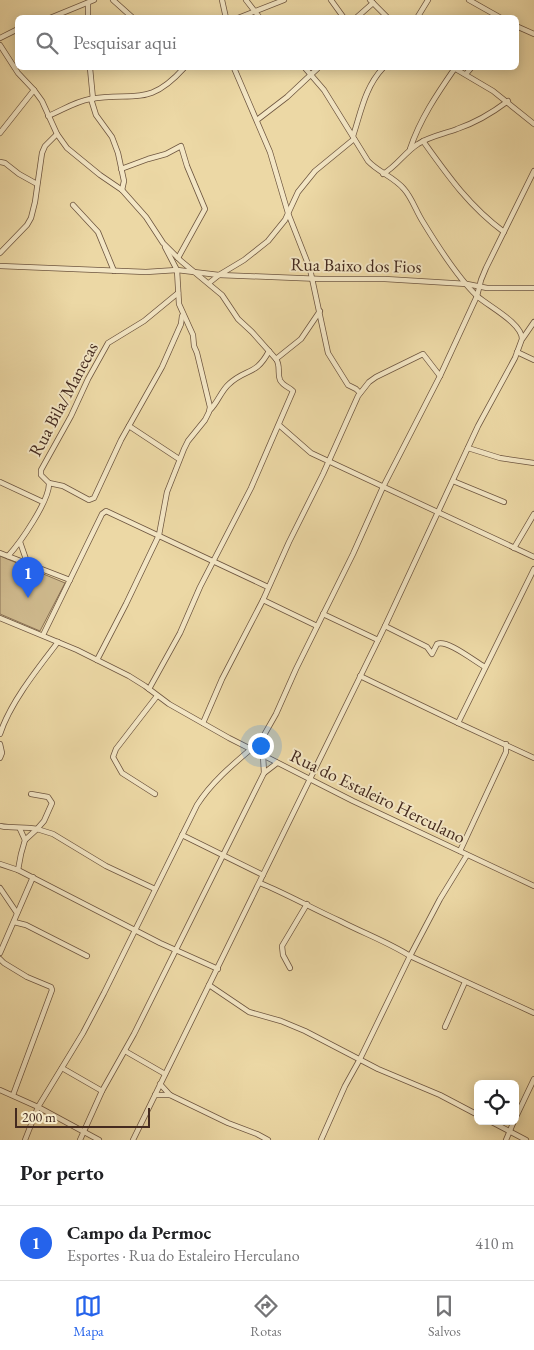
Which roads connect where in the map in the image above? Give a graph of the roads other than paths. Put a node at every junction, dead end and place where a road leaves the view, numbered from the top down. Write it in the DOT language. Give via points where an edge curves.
graph roads {
  1 [pos="94,0"];
  2 [pos="113,0"];
  3 [pos="222,0"];
  4 [pos="246,0"];
  5 [pos="284,0"];
  6 [pos="331,0"];
  7 [pos="428,0"];
  8 [pos="470,0"];
  9 [pos="374,2"];
  10 [pos="88,3"];
  11 [pos="256,11"];
  12 [pos="58,15"];
  13 [pos="88,15"];
  14 [pos="130,15"];
  15 [pos="225,15"];
  16 [pos="246,15"];
  17 [pos="258,15"];
  18 [pos="342,15"];
  19 [pos="359,15"];
  20 [pos="385,15"];
  21 [pos="419,15"];
  22 [pos="496,15"];
  23 [pos="519,27"];
  24 [pos="15,31"];
  25 [pos="534,34"];
  26 [pos="0,38"];
  27 [pos="0,45"];
  28 [pos="15,68"];
  29 [pos="16,70"];
  30 [pos="90,70"];
  31 [pos="182,70"];
  32 [pos="235,70"];
  33 [pos="306,70"];
  34 [pos="316,70"];
  35 [pos="381,70"];
  36 [pos="454,70"];
  37 [pos="459,70"];
  38 [pos="469,70"];
  39 [pos="311,74"];
  40 [pos="466,74"];
  41 [pos="34,90"];
  42 [pos="92,99"];
  43 [pos="508,101"];
  44 [pos="48,116"];
  45 [pos="257,120"];
  46 [pos="534,124"];
  47 [pos="0,132"];
  48 [pos="57,134"];
  49 [pos="353,138"];
  50 [pos="422,142"];
  51 [pos="410,151"];
  52 [pos="0,162"];
  53 [pos="121,169"];
  54 [pos="534,171"];
  55 [pos="383,174"];
  56 [pos="532,179"];
  57 [pos="37,184"];
  58 [pos="122,190"];
  59 [pos="73,204"];
  60 [pos="288,213"];
  61 [pos="504,232"];
  62 [pos="163,243"];
  63 [pos="0,253"];
  64 [pos="178,258"];
  65 [pos="0,266"];
  66 [pos="177,270"];
  67 [pos="114,271"];
  68 [pos="165,271"];
  69 [pos="196,273"];
  70 [pos="219,275"];
  71 [pos="177,279"];
  72 [pos="314,279"];
  73 [pos="210,283"];
  74 [pos="467,284"];
  75 [pos="479,286"];
  76 [pos="534,288"];
  77 [pos="178,293"];
  78 [pos="477,296"];
  79 [pos="320,311"];
  80 [pos="182,314"];
  81 [pos="534,322"];
  82 [pos="522,339"];
  83 [pos="269,351"];
  84 [pos="517,352"];
  85 [pos="276,360"];
  86 [pos="534,360"];
  87 [pos="440,376"];
  88 [pos="360,393"];
  89 [pos="210,410"];
  90 [pos="279,425"];
  91 [pos="129,426"];
  92 [pos="468,448"];
  93 [pos="179,459"];
  94 [pos="329,462"];
  95 [pos="534,463"];
  96 [pos="453,480"];
  97 [pos="0,482"];
  98 [pos="49,483"];
  99 [pos="383,487"];
  100 [pos="43,502"];
  101 [pos="504,502"];
  102 [pos="437,512"];
  103 [pos="534,514"];
  104 [pos="159,534"];
  105 [pos="20,542"];
  106 [pos="514,548"];
  107 [pos="0,553"];
  108 [pos="8,556"];
  109 [pos="534,557"];
  110 [pos="214,563"];
  111 [pos="28,564"];
  112 [pos="534,568"];
  113 [pos="70,580"];
  114 [pos="268,588"];
  115 [pos="263,600"];
  116 [pos="323,614"];
  117 [pos="0,618"];
  118 [pos="317,626"];
  119 [pos="385,626"];
  120 [pos="43,635"];
  121 [pos="378,640"];
  122 [pos="58,642"];
  123 [pos="97,660"];
  124 [pos="485,667"];
  125 [pos="360,676"];
  126 [pos="149,689"];
  127 [pos="158,696"];
  128 [pos="458,723"];
  129 [pos="203,724"];
  130 [pos="0,734"];
  131 [pos="0,744"];
  132 [pos="506,744"];
  133 [pos="514,747"];
  134 [pos="253,750"];
  135 [pos="506,752"];
  136 [pos="263,755"];
  137 [pos="0,758"];
  138 [pos="534,758"];
  139 [pos="277,763"];
  140 [pos="264,773"];
  141 [pos="310,780"];
  142 [pos="31,794"];
  143 [pos="155,794"];
  144 [pos="0,826"];
  145 [pos="37,828"];
  146 [pos="20,829"];
  147 [pos="182,835"];
  148 [pos="25,840"];
  149 [pos="460,851"];
  150 [pos="222,855"];
  151 [pos="467,855"];
  152 [pos="0,864"];
  153 [pos="18,870"];
  154 [pos="263,875"];
  155 [pos="33,877"];
  156 [pos="260,883"];
  157 [pos="534,886"];
  158 [pos="0,888"];
  159 [pos="155,889"];
  160 [pos="307,904"];
  161 [pos="17,913"];
  162 [pos="14,922"];
  163 [pos="135,930"];
  164 [pos="176,950"];
  165 [pos="0,953"];
  166 [pos="87,956"];
  167 [pos="410,956"];
  168 [pos="0,959"];
  169 [pos="2,963"];
  170 [pos="218,968"];
  171 [pos="290,968"];
  172 [pos="465,982"];
  173 [pos="209,985"];
  174 [pos="534,1013"];
  175 [pos="445,1027"];
  176 [pos="125,1051"];
  177 [pos="360,1059"];
  178 [pos="62,1068"];
  179 [pos="165,1074"];
  180 [pos="534,1079"];
  181 [pos="160,1084"];
  182 [pos="0,1090"];
  183 [pos="102,1091"];
  184 [pos="13,1095"];
  185 [pos="155,1095"];
  186 [pos="170,1095"];
  187 [pos="44,1096"];
  188 [pos="27,1101"];
  189 [pos="38,1107"];
  190 [pos="519,1111"];
  191 [pos="474,1112"];
  192 [pos="497,1125"];
  193 [pos="513,1125"];
  194 [pos="83,1132"];
  195 [pos="510,1132"];
  196 [pos="25,1140"];
  197 [pos="80,1140"];
  198 [pos="98,1140"];
  199 [pos="133,1140"];
  200 [pos="268,1140"];
  201 [pos="321,1140"];
  202 [pos="506,1140"];
  203 [pos="526,1140"];
  1 -- 10 [label="street"];
  2 -- 14 [label="street"];
  3 -- 15 [label="street"];
  4 -- 11 [label="street"];
  5 -- 11 [label="street"];
  6 -- 18 [label="street"];
  7 -- 21 [label="street"];
  8 -- 22 [label="street"];
  9 -- 19 [label="street"];
  9 -- 20 [label="street"];
  10 -- 12 [label="street"];
  10 -- 13 [label="street"];
  11 -- 16 [label="street"];
  11 -- 17 [label="street"];
  23 -- 25 [label="street"];
  24 -- 26 [label="street"];
  27 -- 28 [label="street"];
  29 -- 41 [label="street"];
  30 -- 42 [label="street"];
  31 -- 42 [label="street" via="168,85 152,93"];
  32 -- 45 [label="street"];
  33 -- 39 [label="street"];
  34 -- 39 [label="street"];
  35 -- 49 [label="street" via="369,86"];
  36 -- 51 [label="street" via="424,115"];
  37 -- 40 [label="street"];
  38 -- 40 [label="street"];
  39 -- 45 [label="street"];
  39 -- 49 [label="street"];
  40 -- 43 [label="street"];
  41 -- 44 [label="street"];
  41 -- 47 [label="street"];
  42 -- 44 [label="street" via="69,105"];
  42 -- 53 [label="street" via="96,116 112,137"];
  43 -- 46 [label="street"];
  43 -- 50 [label="street" via="463,127"];
  44 -- 48 [label="street"];
  45 -- 60 [label="street"];
  48 -- 57 [label="street" via="43,150"];
  48 -- 58 [label="street" via="83,161"];
  49 -- 55 [label="street" via="368,161"];
  49 -- 60 [label="street" via="315,171 298,192"];
  50 -- 51 [label="street"];
  50 -- 61 [label="street" via="466,198"];
  51 -- 55 [label="street"];
  52 -- 57 [label="street"];
  53 -- 58 [label="street"];
  53 -- 64 [label="street" via="181,146 206,209"];
  54 -- 56 [label="street"];
  55 -- 74 [label="street" via="404,189 435,242"];
  56 -- 61 [label="street"];
  57 -- 63 [label="street" via="29,223"];
  58 -- 62 [label="street"];
  59 -- 67 [label="street" via="96,229"];
  60 -- 70 [label="street" via="260,248"];
  60 -- 72 [label="street"];
  61 -- 75 [label="street"];
  62 -- 64 [label="street"];
  62 -- 66 [label="street"];
  64 -- 69 [label="street"];
  65 -- 67 [label="street"];
  66 -- 68 [label="street, Rua Baixo dos Fios"];
  66 -- 69 [label="street, Rua Baixo dos Fios"];
  66 -- 71 [label="street"];
  67 -- 68 [label="street"];
  68 -- 71 [label="street"];
  69 -- 70 [label="street, Rua Baixo dos Fios"];
  69 -- 73 [label="street"];
  70 -- 72 [label="street, Rua Baixo dos Fios"];
  70 -- 73 [label="street"];
  71 -- 77 [label="street"];
  72 -- 74 [label="street, Rua Baixo dos Fios"];
  72 -- 79 [label="street"];
  73 -- 83 [label="street"];
  74 -- 75 [label="street, Rua Baixo dos Fios"];
  74 -- 78 [label="street"];
  75 -- 76 [label="street, Rua Baixo dos Fios"];
  75 -- 78 [label="street"];
  77 -- 80 [label="street"];
  77 -- 98 [label="street, Rua Bila/Manecas" via="144,321 112,339 104,349 41,470 41,475"];
  78 -- 82 [label="street" via="519,330"];
  78 -- 87 [label="street"];
  79 -- 85 [label="street" via="301,339"];
  79 -- 88 [label="street" via="330,356 348,385"];
  80 -- 89 [label="street" via="193,335"];
  80 -- 91 [label="street" via="181,324 162,367"];
  81 -- 82 [label="street"];
  82 -- 84 [label="street"];
  83 -- 85 [label="street"];
  83 -- 89 [label="street" via="258,367 228,386"];
  84 -- 86 [label="street"];
  84 -- 92 [label="street"];
  85 -- 90 [label="street" via="281,382 293,391"];
  87 -- 88 [label="street" via="423,354 369,382"];
  87 -- 99 [label="street"];
  88 -- 94 [label="street"];
  89 -- 93 [label="street" via="186,443"];
  90 -- 94 [label="street" via="306,450"];
  90 -- 110 [label="street"];
  91 -- 93 [label="street"];
  91 -- 98 [label="street" via="92,500"];
  92 -- 95 [label="street" via="500,458"];
  92 -- 96 [label="street"];
  93 -- 104 [label="street" via="167,492"];
  94 -- 99 [label="street"];
  94 -- 114 [label="street"];
  96 -- 101 [label="street"];
  96 -- 102 [label="street"];
  97 -- 100 [label="street"];
  98 -- 100 [label="street, Rua Bila/Manecas"];
  99 -- 102 [label="street"];
  99 -- 116 [label="street"];
  100 -- 105 [label="street, Rua Bila/Manecas"];
  102 -- 106 [label="street"];
  102 -- 119 [label="street"];
  103 -- 106 [label="street"];
  104 -- 110 [label="street"];
  104 -- 113 [label="street" via="104,512"];
  104 -- 123 [label="street"];
  105 -- 108 [label="street, Rua Bila/Manecas"];
  105 -- 111 [label="street"];
  106 -- 109 [label="street"];
  107 -- 108 [label="street"];
  108 -- 111 [label="street"];
  110 -- 114 [label="street"];
  110 -- 126 [label="street"];
  111 -- 113 [label="street"];
  112 -- 124 [label="street"];
  113 -- 120 [label="street"];
  114 -- 115 [label="street"];
  115 -- 118 [label="street"];
  115 -- 129 [label="street"];
  116 -- 118 [label="street"];
  116 -- 121 [label="street"];
  117 -- 120 [label="street, Rua do Estaleiro Herculano"];
  118 -- 134 [label="street" via="276,714"];
  119 -- 121 [label="street"];
  119 -- 124 [label="street" via="427,647 432,654 437,644 442,643"];
  120 -- 122 [label="street, Rua do Estaleiro Herculano"];
  121 -- 125 [label="street"];
  122 -- 123 [label="street, Rua do Estaleiro Herculano"];
  122 -- 130 [label="street" via="8,714"];
  123 -- 126 [label="street, Rua do Estaleiro Herculano"];
  124 -- 128 [label="street"];
  125 -- 128 [label="street"];
  125 -- 141 [label="street"];
  126 -- 127 [label="street, Rua do Estaleiro Herculano"];
  127 -- 129 [label="street, Rua do Estaleiro Herculano"];
  127 -- 143 [label="street" via="113,757 122,773"];
  128 -- 132 [label="street"];
  129 -- 134 [label="street, Rua do Estaleiro Herculano"];
  131 -- 137 [label="street"];
  132 -- 133 [label="street"];
  132 -- 135 [label="street"];
  133 -- 135 [label="street"];
  133 -- 138 [label="street"];
  134 -- 136 [label="street, Rua do Estaleiro Herculano"];
  134 -- 147 [label="street" via="235,762 204,794"];
  135 -- 149 [label="street"];
  136 -- 139 [label="street, Rua do Estaleiro Herculano"];
  136 -- 140 [label="street"];
  139 -- 140 [label="street"];
  139 -- 141 [label="street, Rua do Estaleiro Herculano"];
  140 -- 150 [label="street"];
  141 -- 149 [label="street, Rua do Estaleiro Herculano"];
  141 -- 154 [label="street"];
  142 -- 145 [label="street" via="48,798 52,803"];
  144 -- 146 [label="street"];
  145 -- 146 [label="street"];
  145 -- 148 [label="street"];
  145 -- 159 [label="street"];
  146 -- 148 [label="street"];
  147 -- 150 [label="street"];
  147 -- 159 [label="street"];
  148 -- 153 [label="street"];
  149 -- 151 [label="street, Rua do Estaleiro Herculano"];
  150 -- 154 [label="street"];
  150 -- 164 [label="street"];
  151 -- 157 [label="street, Rua do Estaleiro Herculano"];
  151 -- 167 [label="street"];
  152 -- 153 [label="street"];
  153 -- 155 [label="street"];
  154 -- 156 [label="street"];
  155 -- 161 [label="street"];
  155 -- 163 [label="street"];
  156 -- 160 [label="street"];
  156 -- 170 [label="street"];
  158 -- 161 [label="street"];
  159 -- 163 [label="street"];
  160 -- 167 [label="street"];
  160 -- 171 [label="street" via="282,946"];
  161 -- 162 [label="street"];
  162 -- 165 [label="street"];
  162 -- 166 [label="street"];
  163 -- 164 [label="street"];
  163 -- 178 [label="street"];
  164 -- 170 [label="street"];
  164 -- 176 [label="street"];
  167 -- 172 [label="street"];
  167 -- 177 [label="street"];
  168 -- 169 [label="street"];
  169 -- 184 [label="street" via="52,990"];
  170 -- 173 [label="street"];
  172 -- 174 [label="street"];
  172 -- 175 [label="street"];
  173 -- 177 [label="street" via="249,1012 293,1025"];
  173 -- 179 [label="street"];
  176 -- 179 [label="street"];
  176 -- 183 [label="street"];
  177 -- 191 [label="street"];
  177 -- 201 [label="street"];
  178 -- 183 [label="street"];
  178 -- 187 [label="street"];
  179 -- 181 [label="street"];
  180 -- 190 [label="street"];
  181 -- 185 [label="street"];
  181 -- 186 [label="street"];
  182 -- 184 [label="street"];
  183 -- 194 [label="street"];
  184 -- 188 [label="street"];
  185 -- 186 [label="street"];
  185 -- 199 [label="street"];
  186 -- 200 [label="street"];
  187 -- 188 [label="street"];
  187 -- 189 [label="street"];
  188 -- 189 [label="street"];
  189 -- 194 [label="street"];
  189 -- 196 [label="street"];
  192 -- 195 [label="street"];
  193 -- 195 [label="street"];
  194 -- 197 [label="street"];
  194 -- 198 [label="street"];
  195 -- 202 [label="street"];
  195 -- 203 [label="street"];
}
